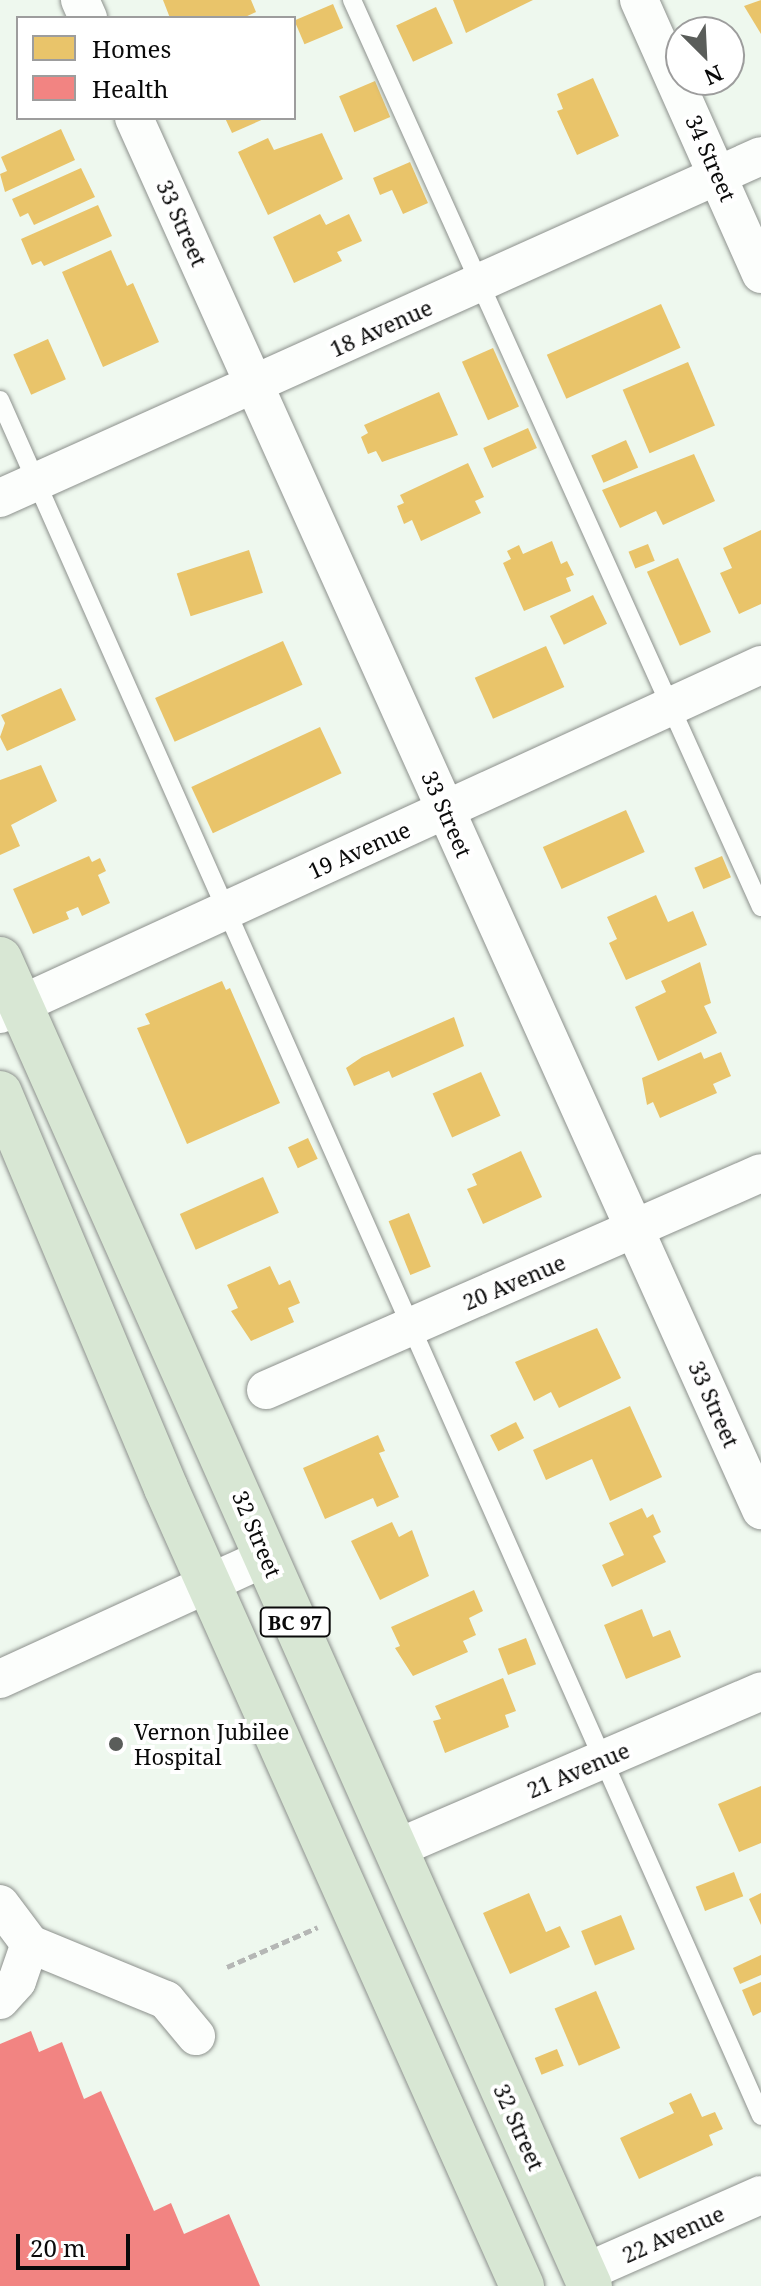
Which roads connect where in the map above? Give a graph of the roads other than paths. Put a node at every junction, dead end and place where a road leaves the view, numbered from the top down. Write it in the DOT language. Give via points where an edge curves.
graph roads {
  1 [pos="352,0"];
  2 [pos="639,0"];
  3 [pos="135,120"];
  4 [pos="761,156"];
  5 [pos="718,174"];
  6 [pos="761,274"];
  7 [pos="478,284"];
  8 [pos="255,385"];
  9 [pos="0,400"];
  10 [pos="37,482"];
  11 [pos="0,498"];
  12 [pos="761,665"];
  13 [pos="673,708"];
  14 [pos="446,811"];
  15 [pos="761,907"];
  16 [pos="226,911"];
  17 [pos="0,959"];
  18 [pos="10,1009"];
  19 [pos="0,1093"];
  20 [pos="761,1173"];
  21 [pos="636,1230"];
  22 [pos="412,1327"];
  23 [pos="266,1390"];
  24 [pos="761,1510"];
  25 [pos="266,1557"];
  26 [pos="208,1584"];
  27 [pos="0,1679"];
  28 [pos="761,1691"];
  29 [pos="602,1760"];
  30 [pos="395,1849"];
  31 [pos="0,1904"];
  32 [pos="30,1944"];
  33 [pos="0,2000"];
  34 [pos="196,2036"];
  35 [pos="761,2116"];
  36 [pos="761,2195"];
  37 [pos="587,2280"];
  38 [pos="522,2286"];
  1 -- 7 [label="lane"];
  2 -- 5 [label="street, 34 Street"];
  3 -- 8 [label="street, 33 Street"];
  4 -- 5 [label="street, 18 Avenue"];
  5 -- 6 [label="street, 34 Street"];
  5 -- 7 [label="street, 18 Avenue"];
  7 -- 8 [label="street, 18 Avenue"];
  7 -- 13 [label="lane"];
  8 -- 10 [label="street, 18 Avenue"];
  8 -- 14 [label="street, 33 Street"];
  9 -- 10 [label="lane"];
  10 -- 11 [label="street, 18 Avenue"];
  10 -- 16 [label="lane"];
  12 -- 13 [label="street, 19 Avenue"];
  13 -- 14 [label="street, 19 Avenue"];
  13 -- 15 [label="lane"];
  14 -- 16 [label="street, 19 Avenue"];
  14 -- 21 [label="street, 33 Street"];
  16 -- 18 [label="street, 19 Avenue"];
  16 -- 22 [label="lane"];
  17 -- 18 [label="highway, 32 Street / BC 97"];
  18 -- 25 [label="highway, 32 Street / BC 97"];
  19 -- 26 [label="highway, BC 97"];
  20 -- 21 [label="street, 20 Avenue"];
  21 -- 22 [label="street, 20 Avenue"];
  21 -- 24 [label="street, 33 Street"];
  22 -- 23 [label="street, 20 Avenue"];
  22 -- 29 [label="lane"];
  25 -- 26 [label="street"];
  25 -- 30 [label="highway, 32 Street / BC 97"];
  26 -- 27 [label="street"];
  26 -- 38 [label="highway, BC 97"];
  28 -- 29 [label="street, 21 Avenue"];
  29 -- 30 [label="street, 21 Avenue"];
  29 -- 35 [label="lane"];
  30 -- 37 [label="highway, 32 Street / BC 97"];
  31 -- 32 [label="street"];
  32 -- 33 [label="street" via="17,1981"];
  32 -- 34 [label="street" via="166,2000"];
  36 -- 37 [label="street, 22 Avenue"];
}
